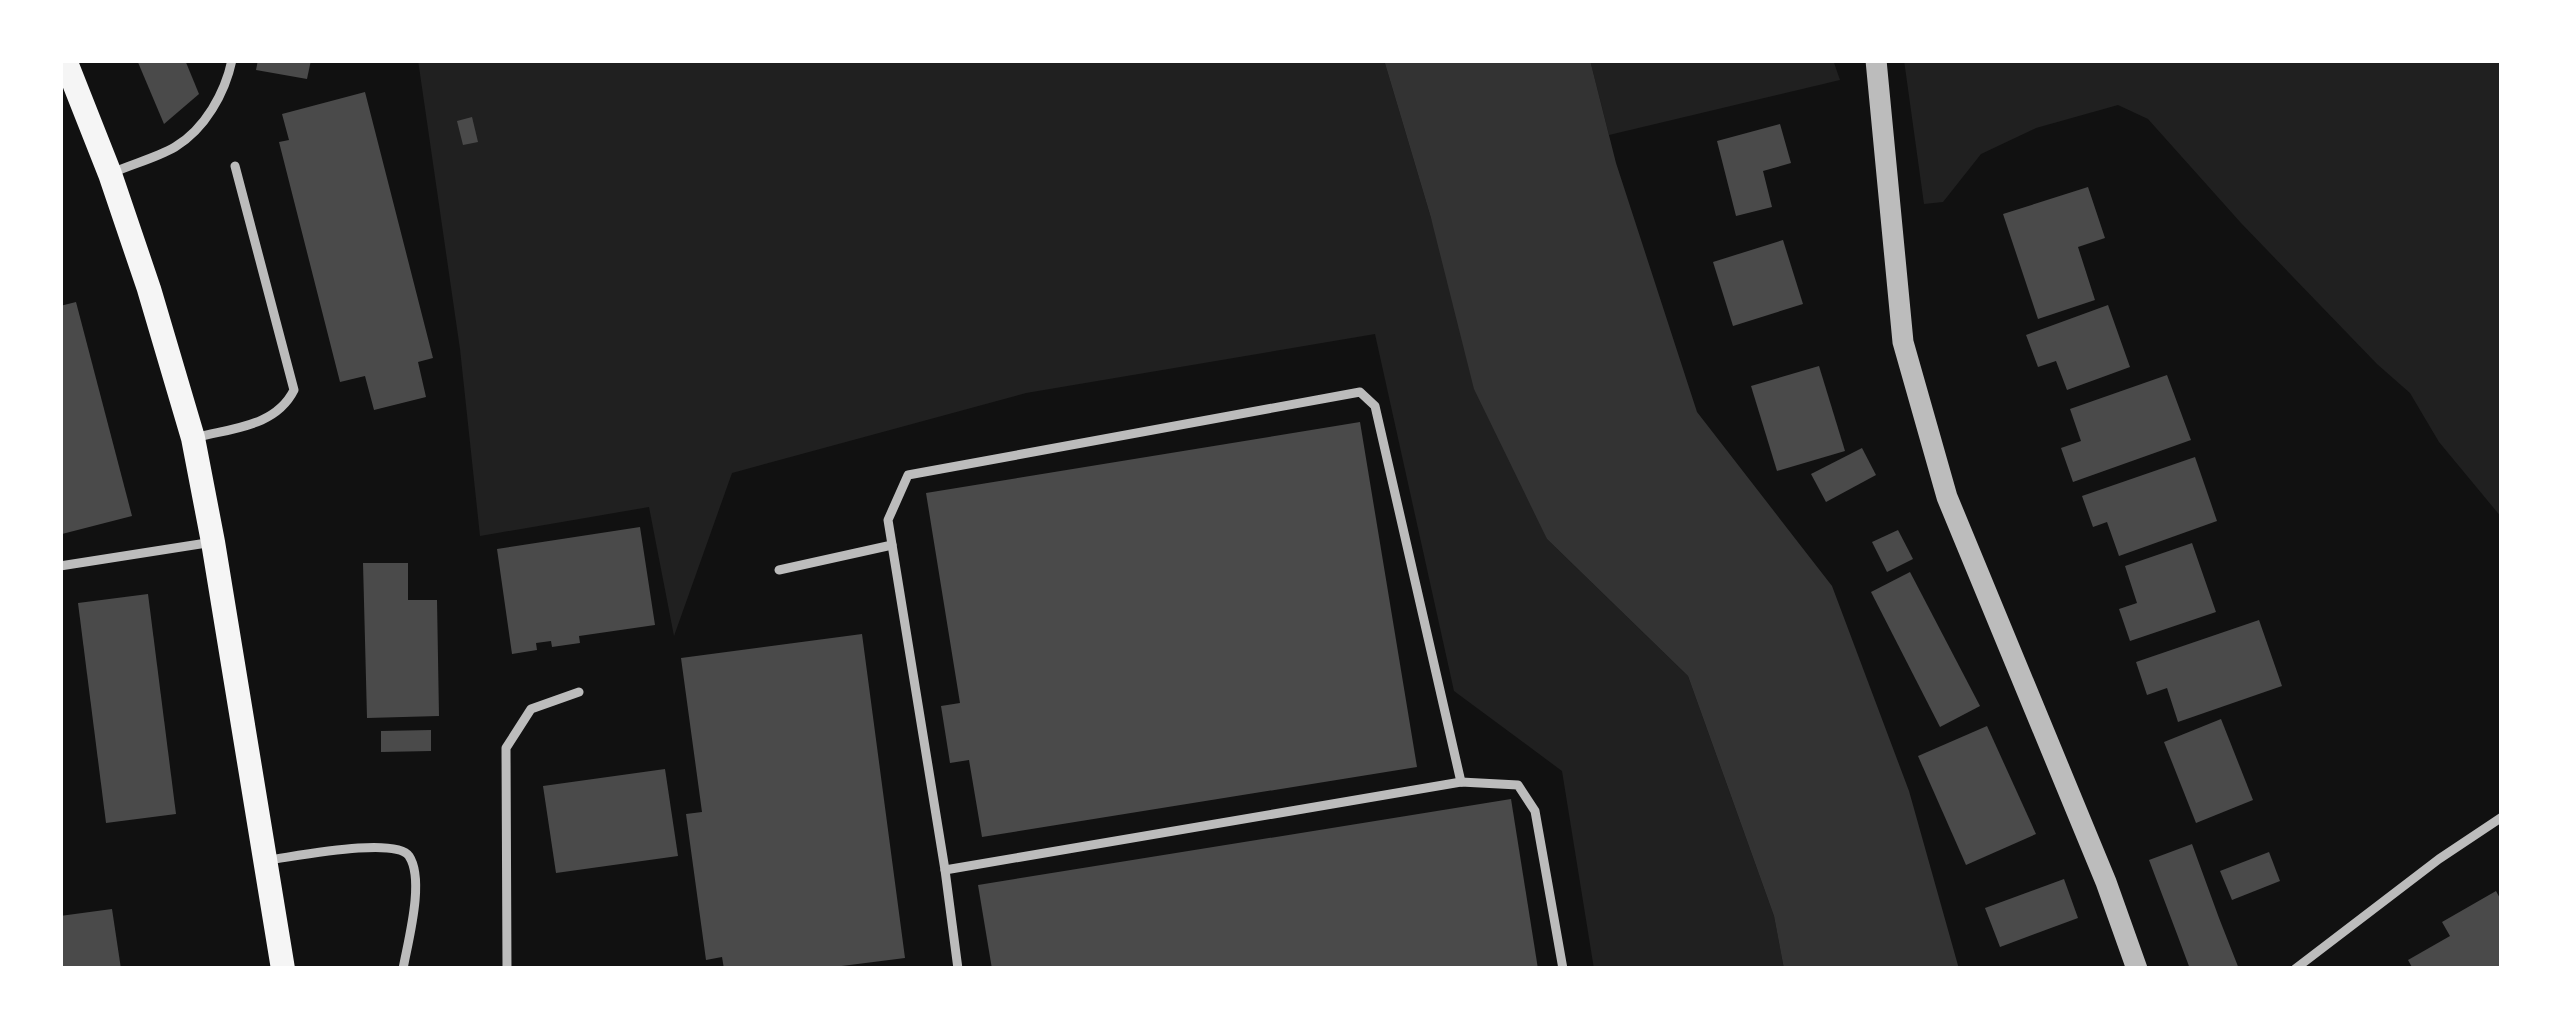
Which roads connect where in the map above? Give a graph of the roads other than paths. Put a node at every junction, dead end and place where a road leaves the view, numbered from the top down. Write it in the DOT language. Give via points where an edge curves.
graph roads {
  1 [pos="65,60"];
  2 [pos="232,60"];
  3 [pos="1876,60"];
  4 [pos="236,166"];
  5 [pos="110,174"];
  6 [pos="193,438"];
  7 [pos="213,542"];
  8 [pos="892,545"];
  9 [pos="60,566"];
  10 [pos="779,570"];
  11 [pos="579,692"];
  12 [pos="1461,782"];
  13 [pos="2502,818"];
  14 [pos="266,860"];
  15 [pos="945,870"];
  16 [pos="283,969"];
  17 [pos="404,969"];
  18 [pos="507,969"];
  19 [pos="958,969"];
  20 [pos="1563,969"];
  21 [pos="2137,969"];
  22 [pos="2295,969"];
  1 -- 5 [label="main road"];
  2 -- 5 [label="lane" via="226,85 177,146"];
  3 -- 21 [label="street" via="1903,342 1947,497"];
  4 -- 6 [label="lane" via="294,390 267,420"];
  5 -- 6 [label="main road"];
  6 -- 7 [label="main road"];
  7 -- 9 [label="lane"];
  7 -- 14 [label="main road"];
  8 -- 10 [label="lane"];
  8 -- 12 [label="lane" via="888,520 908,475 1360,392 1375,406"];
  8 -- 15 [label="lane"];
  11 -- 18 [label="lane" via="531,709 506,748"];
  12 -- 15 [label="lane"];
  12 -- 20 [label="lane" via="1518,785 1535,811"];
  13 -- 22 [label="lane"];
  14 -- 16 [label="main road"];
  14 -- 17 [label="lane" via="369,847 410,857 416,888"];
  15 -- 19 [label="lane"];
}
